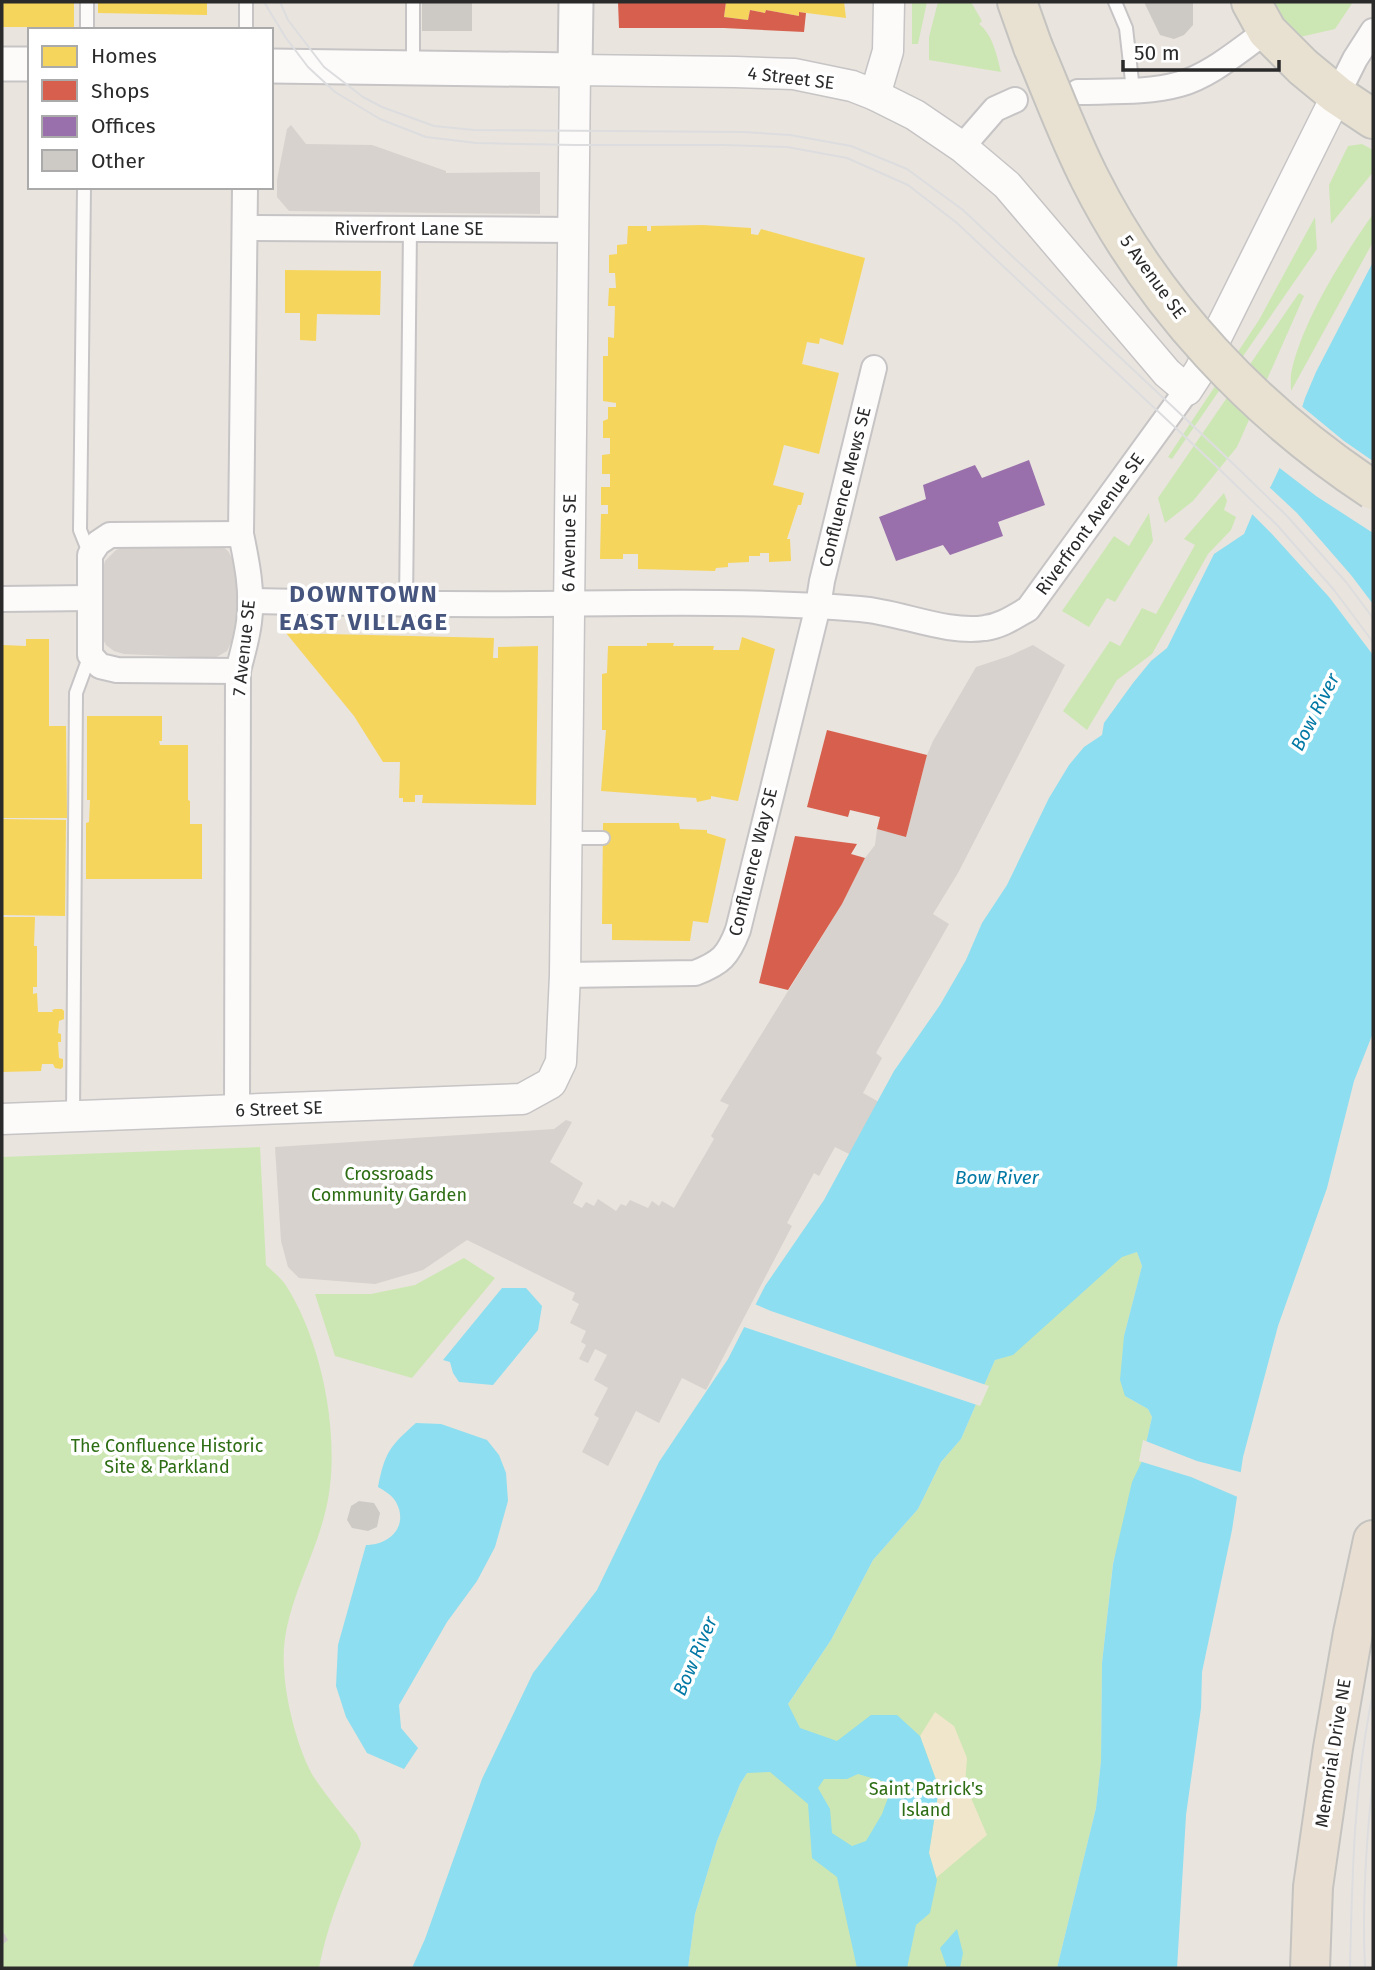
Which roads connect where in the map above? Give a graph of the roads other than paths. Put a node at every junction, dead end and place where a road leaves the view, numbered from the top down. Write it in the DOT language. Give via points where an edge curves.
graph roads {
  1 [pos="87,2"];
  2 [pos="246,2"];
  3 [pos="413,2"];
  4 [pos="576,2"];
  5 [pos="889,2"];
  6 [pos="1017,2"];
  7 [pos="1115,2"];
  8 [pos="1259,16"];
  9 [pos="87,28"];
  10 [pos="246,28"];
  11 [pos="1373,31"];
  12 [pos="2,64"];
  13 [pos="28,64"];
  14 [pos="273,66"];
  15 [pos="413,68"];
  16 [pos="575,70"];
  17 [pos="1133,90"];
  18 [pos="1078,92"];
  19 [pos="875,95"];
  20 [pos="1337,95"];
  21 [pos="1016,100"];
  22 [pos="1373,119"];
  23 [pos="961,147"];
  24 [pos="84,189"];
  25 [pos="245,189"];
  26 [pos="245,228"];
  27 [pos="410,229"];
  28 [pos="573,230"];
  29 [pos="874,369"];
  30 [pos="1187,390"];
  31 [pos="1373,490"];
  32 [pos="241,534"];
  33 [pos="90,555"];
  34 [pos="89,598"];
  35 [pos="2,599"];
  36 [pos="250,601"];
  37 [pos="569,604"];
  38 [pos="406,605"];
  39 [pos="818,606"];
  40 [pos="90,655"];
  41 [pos="238,671"];
  42 [pos="567,838"];
  43 [pos="603,838"];
  44 [pos="565,975"];
  45 [pos="551,1083"];
  46 [pos="237,1110"];
  47 [pos="73,1116"];
  48 [pos="2,1119"];
  49 [pos="1373,1540"];
  50 [pos="1310,1968"];
  1 -- 9 [label="lane"];
  2 -- 10 [label="lane"];
  3 -- 15 [label="lane"];
  4 -- 16 [label="main road, 6 Avenue SE"];
  5 -- 19 [label="street" via="888,51"];
  6 -- 31 [label="main road, 5 Avenue SE, bridge" via="1089,178 1156,286 1242,386 1290,429"];
  7 -- 17 [label="lane" via="1126,28"];
  8 -- 17 [label="street" via="1211,70 1181,84"];
  8 -- 20 [label="main road" via="1303,67"];
  11 -- 20 [label="street, Riverfront Avenue SE"];
  12 -- 13 [label="main road"];
  14 -- 15 [label="main road, 4 Street SE"];
  15 -- 16 [label="main road, 4 Street SE"];
  16 -- 19 [label="street, 4 Street SE" via="794,74"];
  16 -- 28 [label="street, 6 Avenue SE"];
  17 -- 18 [label="street"];
  19 -- 23 [label="street, 4 Street SE" via="915,115"];
  20 -- 22 [label="main road"];
  20 -- 30 [label="street, Riverfront Avenue SE"];
  21 -- 23 [label="street" via="995,109"];
  23 -- 30 [label="street, 4 Street SE" via="1007,185 1167,373"];
  24 -- 33 [label="lane" via="80,530"];
  25 -- 26 [label="street, 7 Avenue SE"];
  26 -- 27 [label="street, Riverfront Lane SE"];
  26 -- 32 [label="street, 7 Avenue SE"];
  27 -- 28 [label="street, Riverfront Lane SE"];
  27 -- 38 [label="lane"];
  28 -- 37 [label="street, 6 Avenue SE"];
  29 -- 39 [label="street, Confluence Mews SE"];
  30 -- 39 [label="street, Riverfront Avenue SE" via="1028,609 1003,623 960,629 878,610"];
  32 -- 33 [label="street" via="110,535 98,542"];
  32 -- 36 [label="street, 7 Avenue SE"];
  33 -- 34 [label="street"];
  34 -- 35 [label="street"];
  34 -- 40 [label="street"];
  36 -- 38 [label="street, Riverfront Avenue SE"];
  36 -- 41 [label="street, 7 Avenue SE"];
  37 -- 38 [label="street, Riverfront Avenue SE"];
  37 -- 39 [label="street, Riverfront Avenue SE"];
  37 -- 42 [label="street, 6 Avenue SE"];
  39 -- 44 [label="street, Confluence Way SE" via="730,951 695,973"];
  40 -- 41 [label="street" via="100,666 117,670"];
  40 -- 47 [label="lane" via="76,693"];
  41 -- 46 [label="street, 7 Avenue SE"];
  42 -- 43 [label="lane"];
  42 -- 44 [label="street, 6 Avenue SE"];
  44 -- 45 [label="street, 6 Avenue SE" via="561,1062"];
  45 -- 46 [label="street, 6 Street SE" via="522,1099"];
  46 -- 47 [label="street, 6 Street SE"];
  47 -- 48 [label="street, 6 Street SE"];
  49 -- 50 [label="highway, Memorial Drive NE" via="1333,1748 1314,1887"];
}
